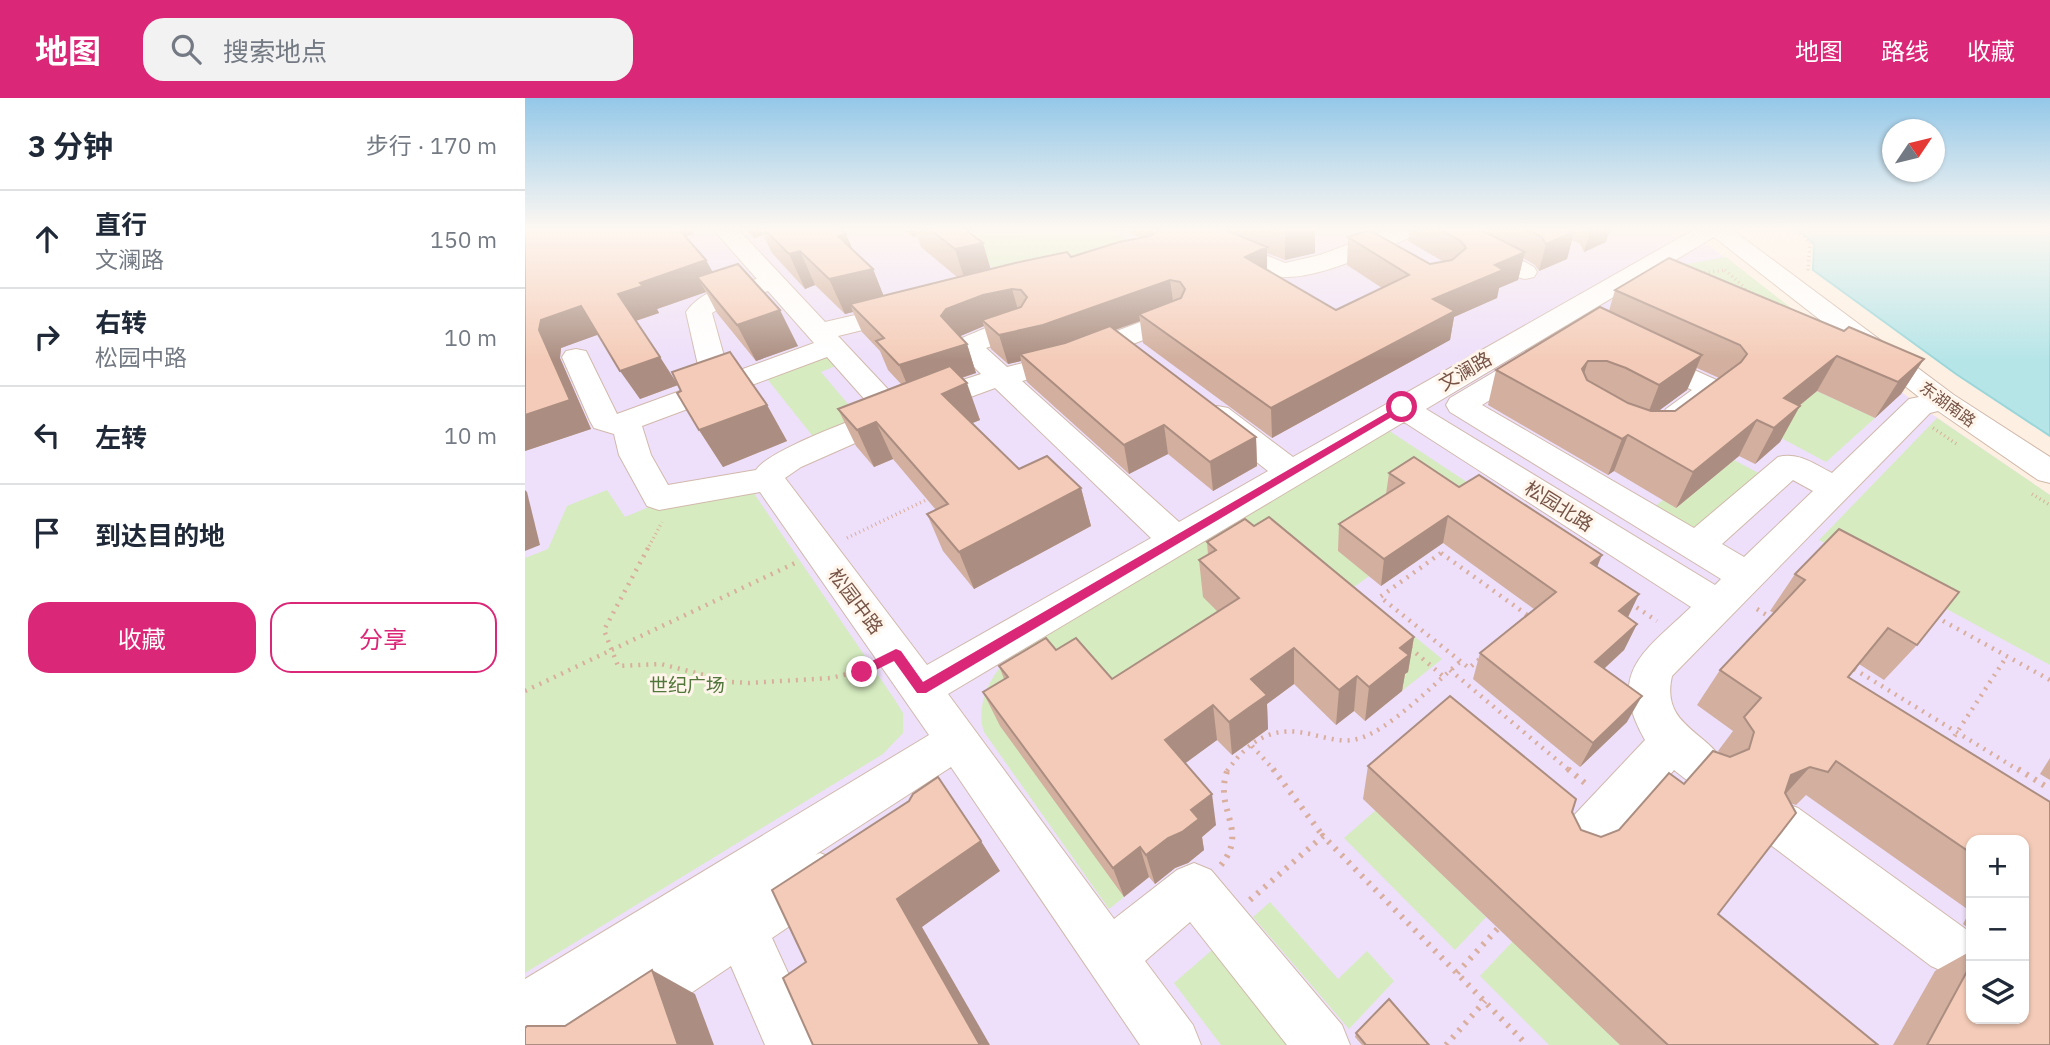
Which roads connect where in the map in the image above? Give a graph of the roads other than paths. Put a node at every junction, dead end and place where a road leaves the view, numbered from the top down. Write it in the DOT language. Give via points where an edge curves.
graph roads {
  1 [pos="769,272"];
  2 [pos="1638,272"];
  3 [pos="1773,272"];
  4 [pos="773,282"];
  5 [pos="1606,290"];
  6 [pos="926,306"];
  7 [pos="1173,319"];
  8 [pos="1018,327"];
  9 [pos="826,339"];
  10 [pos="1622,344"];
  11 [pos="576,357"];
  12 [pos="999,378"];
  13 [pos="717,389"];
  14 [pos="1194,398"];
  15 [pos="1943,401"];
  16 [pos="1402,407"];
  17 [pos="894,414"];
  18 [pos="626,423"];
  19 [pos="1658,430"];
  20 [pos="1291,472"];
  21 [pos="2050,472"];
  22 [pos="768,479"];
  23 [pos="1835,488"];
  24 [pos="1685,539"];
  25 [pos="1176,540"];
  26 [pos="1642,558"];
  27 [pos="1731,591"];
  28 [pos="921,689"];
  29 [pos="956,741"];
  30 [pos="914,815"];
  31 [pos="1781,824"];
  32 [pos="1581,842"];
  33 [pos="741,929"];
  34 [pos="1948,948"];
  35 [pos="1110,956"];
  36 [pos="525,1010"];
  37 [pos="566,1045"];
  38 [pos="793,1045"];
  39 [pos="1173,1045"];
  40 [pos="1322,1045"];
  1 -- 4 [label="street"];
  2 -- 5 [label="street, 文澜路"];
  3 -- 15 [label="street, 东湖南路"];
  4 -- 9 [label="street"];
  4 -- 13 [label="street" via="701,308"];
  5 -- 16 [label="street, 文澜路"];
  5 -- 24 [label="street" via="1630,301 1461,405"];
  6 -- 9 [label="street"];
  7 -- 12 [label="street" via="1128,347"];
  8 -- 12 [label="street" via="967,346"];
  9 -- 13 [label="street"];
  9 -- 17 [label="street"];
  10 -- 19 [label="street" via="1713,389"];
  11 -- 18 [label="street" via="605,421"];
  12 -- 17 [label="street"];
  12 -- 25 [label="street"];
  13 -- 18 [label="street"];
  14 -- 20 [label="street"];
  15 -- 21 [label="street, 东湖南路"];
  15 -- 23 [label="street" via="1920,406"];
  16 -- 20 [label="street, 文澜路"];
  16 -- 26 [label="street, 松园北路"];
  17 -- 22 [label="street" via="790,460"];
  18 -- 22 [label="street" via="642,472 659,498"];
  20 -- 25 [label="street, 文澜路"];
  22 -- 28 [label="street, 松园中路"];
  23 -- 24 [label="street" via="1790,465"];
  23 -- 27 [label="street"];
  24 -- 26 [label="street"];
  24 -- 27 [label="street"];
  25 -- 28 [label="street, 文澜路"];
  26 -- 27 [label="street, 松园北路"];
  27 -- 32 [label="street" via="1660,660 1649,680 1651,709 1688,755 1613,806"];
  28 -- 29 [label="street, 松园中路"];
  29 -- 35 [label="street, 松园中路"];
  29 -- 36 [label="street"];
  30 -- 33 [label="street"];
  31 -- 34 [label="street"];
  33 -- 37 [label="street"];
  33 -- 38 [label="street"];
  35 -- 39 [label="street, 松园中路"];
  35 -- 40 [label="street" via="1209,905"];
}
